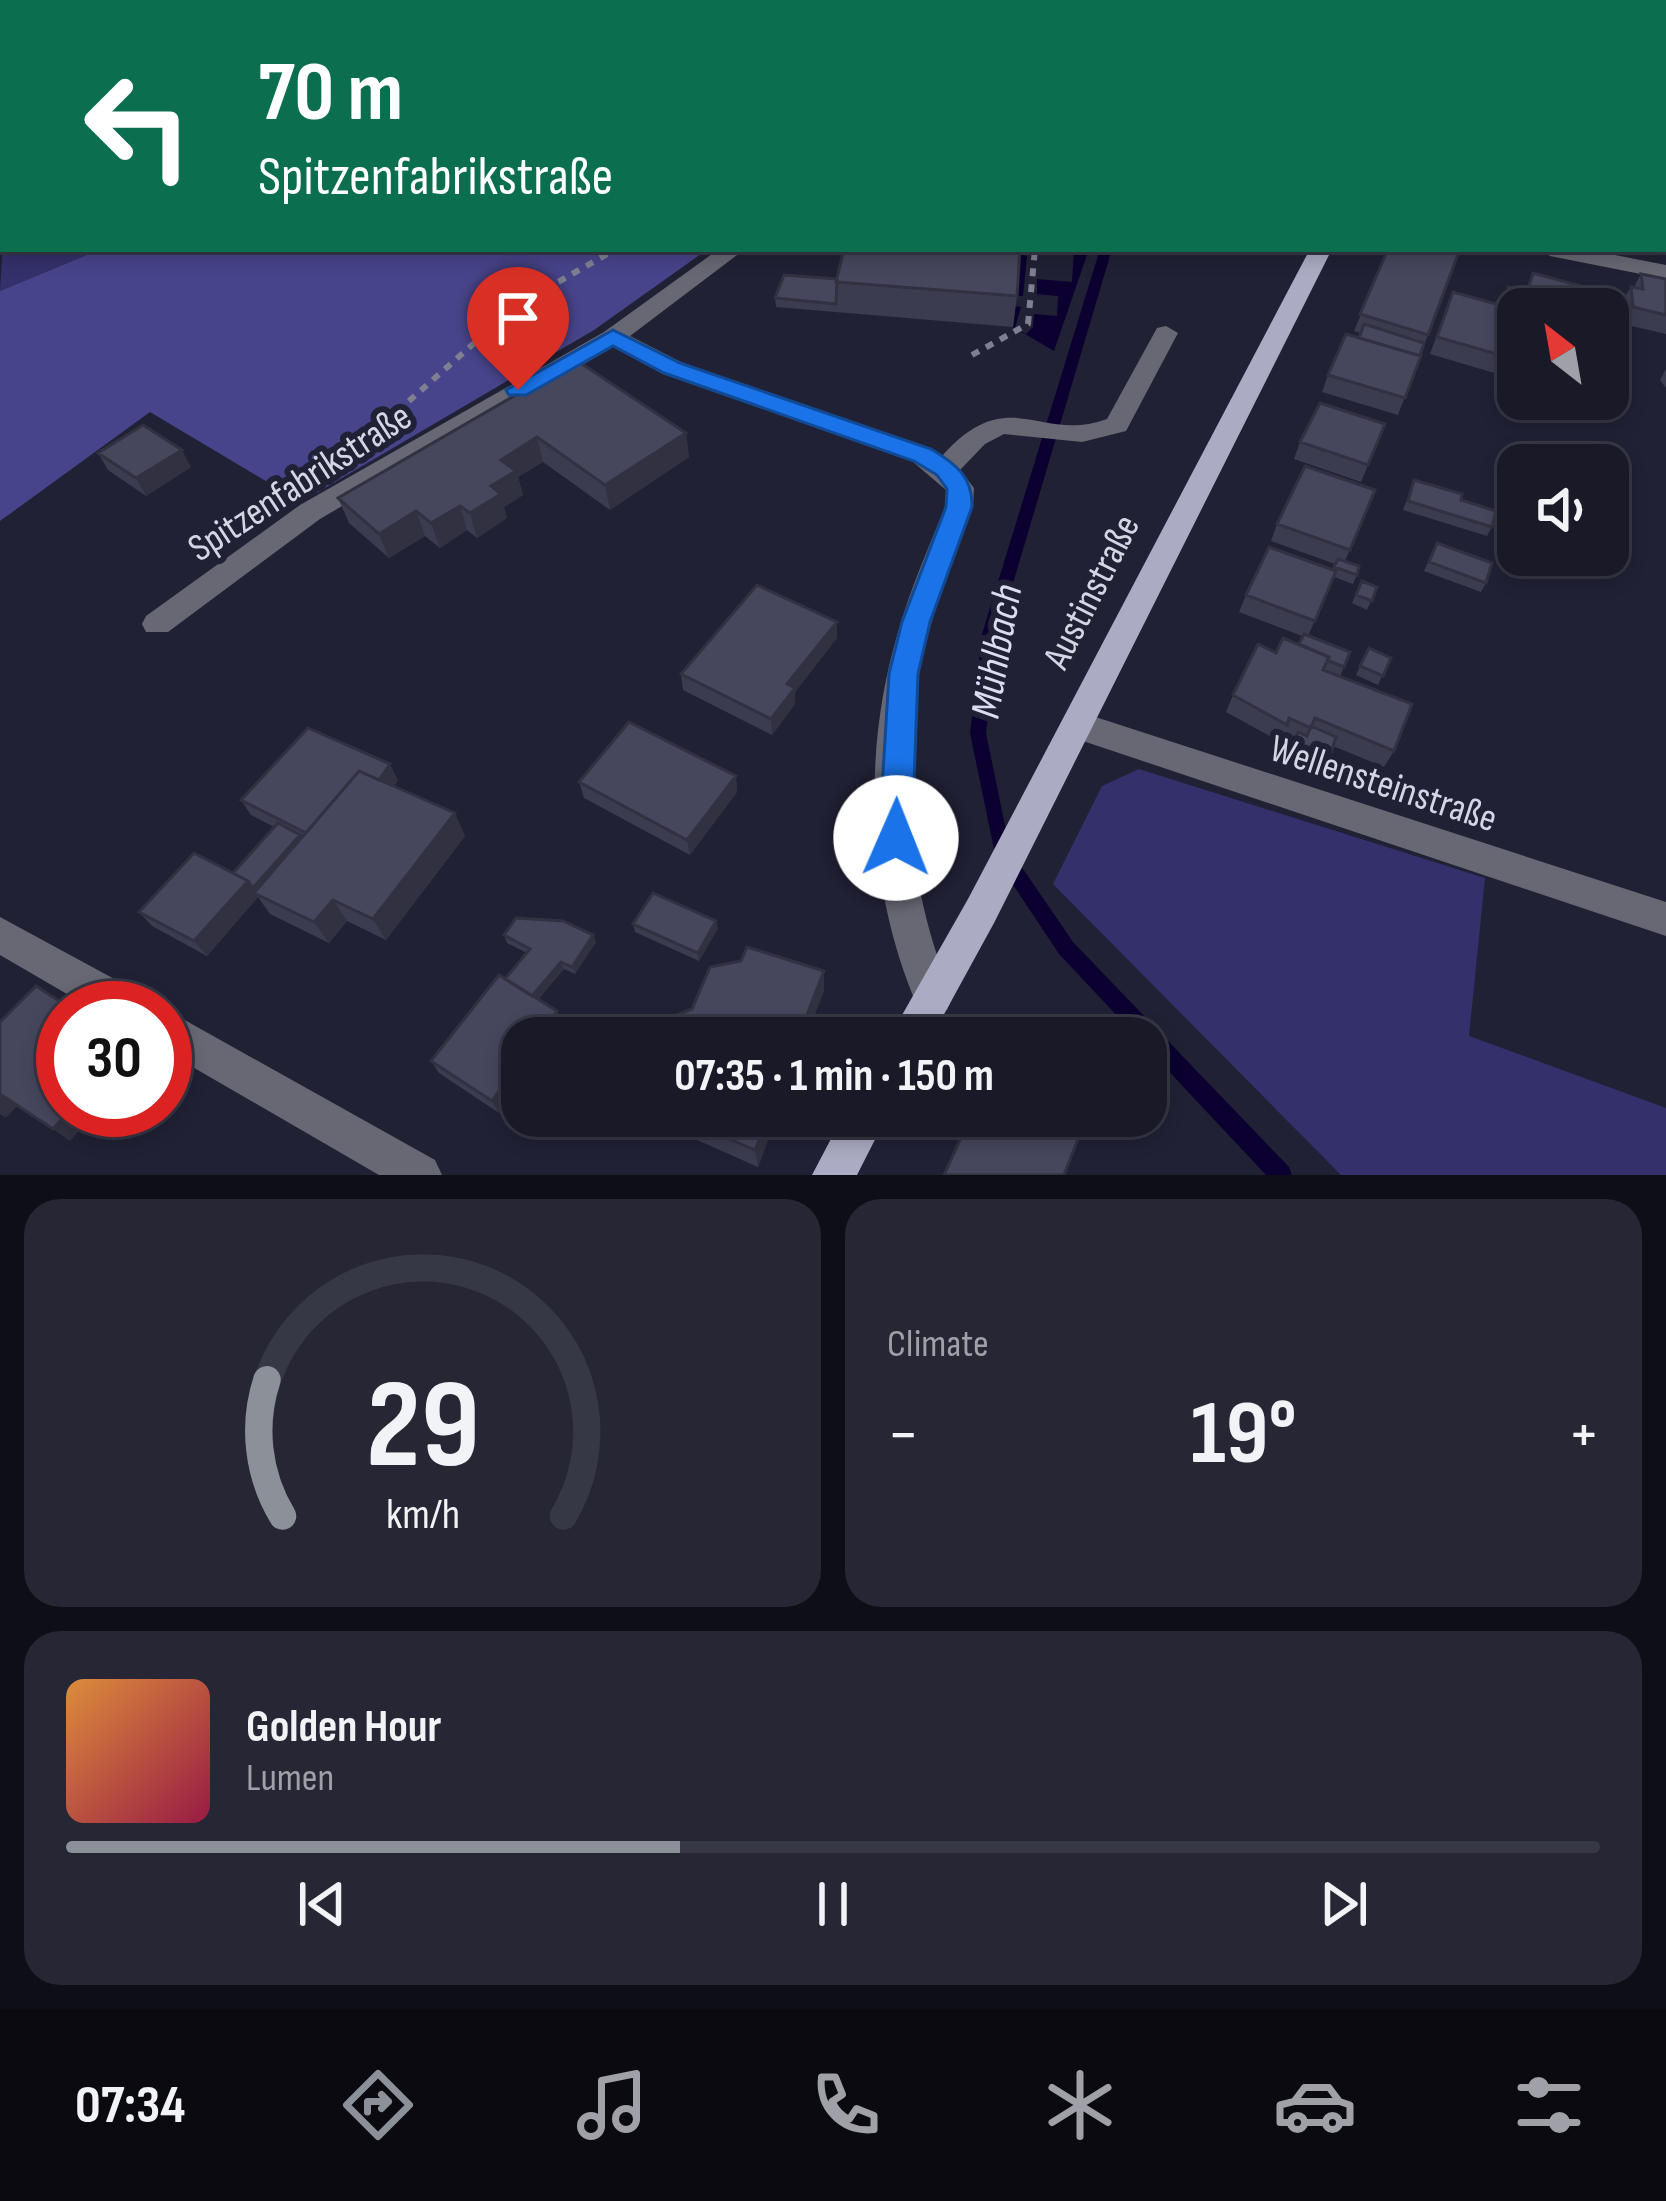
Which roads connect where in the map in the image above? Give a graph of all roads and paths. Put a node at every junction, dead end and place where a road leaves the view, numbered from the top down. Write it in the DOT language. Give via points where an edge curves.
graph roads {
  1 [pos="611,252"];
  2 [pos="730,252"];
  3 [pos="1035,252"];
  4 [pos="1319,252"];
  5 [pos="1565,252"];
  6 [pos="1666,272"];
  7 [pos="1166,333"];
  8 [pos="613,337"];
  9 [pos="972,356"];
  10 [pos="356,449"];
  11 [pos="946,470"];
  12 [pos="157,625"];
  13 [pos="1076,725"];
  14 [pos="1666,919"];
  15 [pos="0,934"];
  16 [pos="81,981"];
  17 [pos="933,997"];
  18 [pos="922,1017"];
  19 [pos="192,1044"];
  20 [pos="855,1137"];
  21 [pos="420,1175"];
  22 [pos="834,1175"];
  1 -- 10 [label="path" via="497,320"];
  2 -- 8 [label="street, Spitzenfabrikstraße"];
  3 -- 9 [label="path" via="1028,324"];
  4 -- 13 [label="main road, Austinstraße"];
  5 -- 6 [label="street"];
  7 -- 11 [label="street" via="1117,425 1076,437 989,429"];
  8 -- 11 [label="street" via="672,368"];
  8 -- 12 [label="street, Spitzenfabrikstraße" via="310,512"];
  11 -- 17 [label="street" via="960,488 959,507 904,674 896,795 896,881 913,960"];
  13 -- 14 [label="street, Wellensteinstraße"];
  13 -- 17 [label="main road, Austinstraße"];
  15 -- 16 [label="street"];
  17 -- 18 [label="main road, Austinstraße"];
  19 -- 21 [label="street"];
  20 -- 22 [label="main road"];
}
